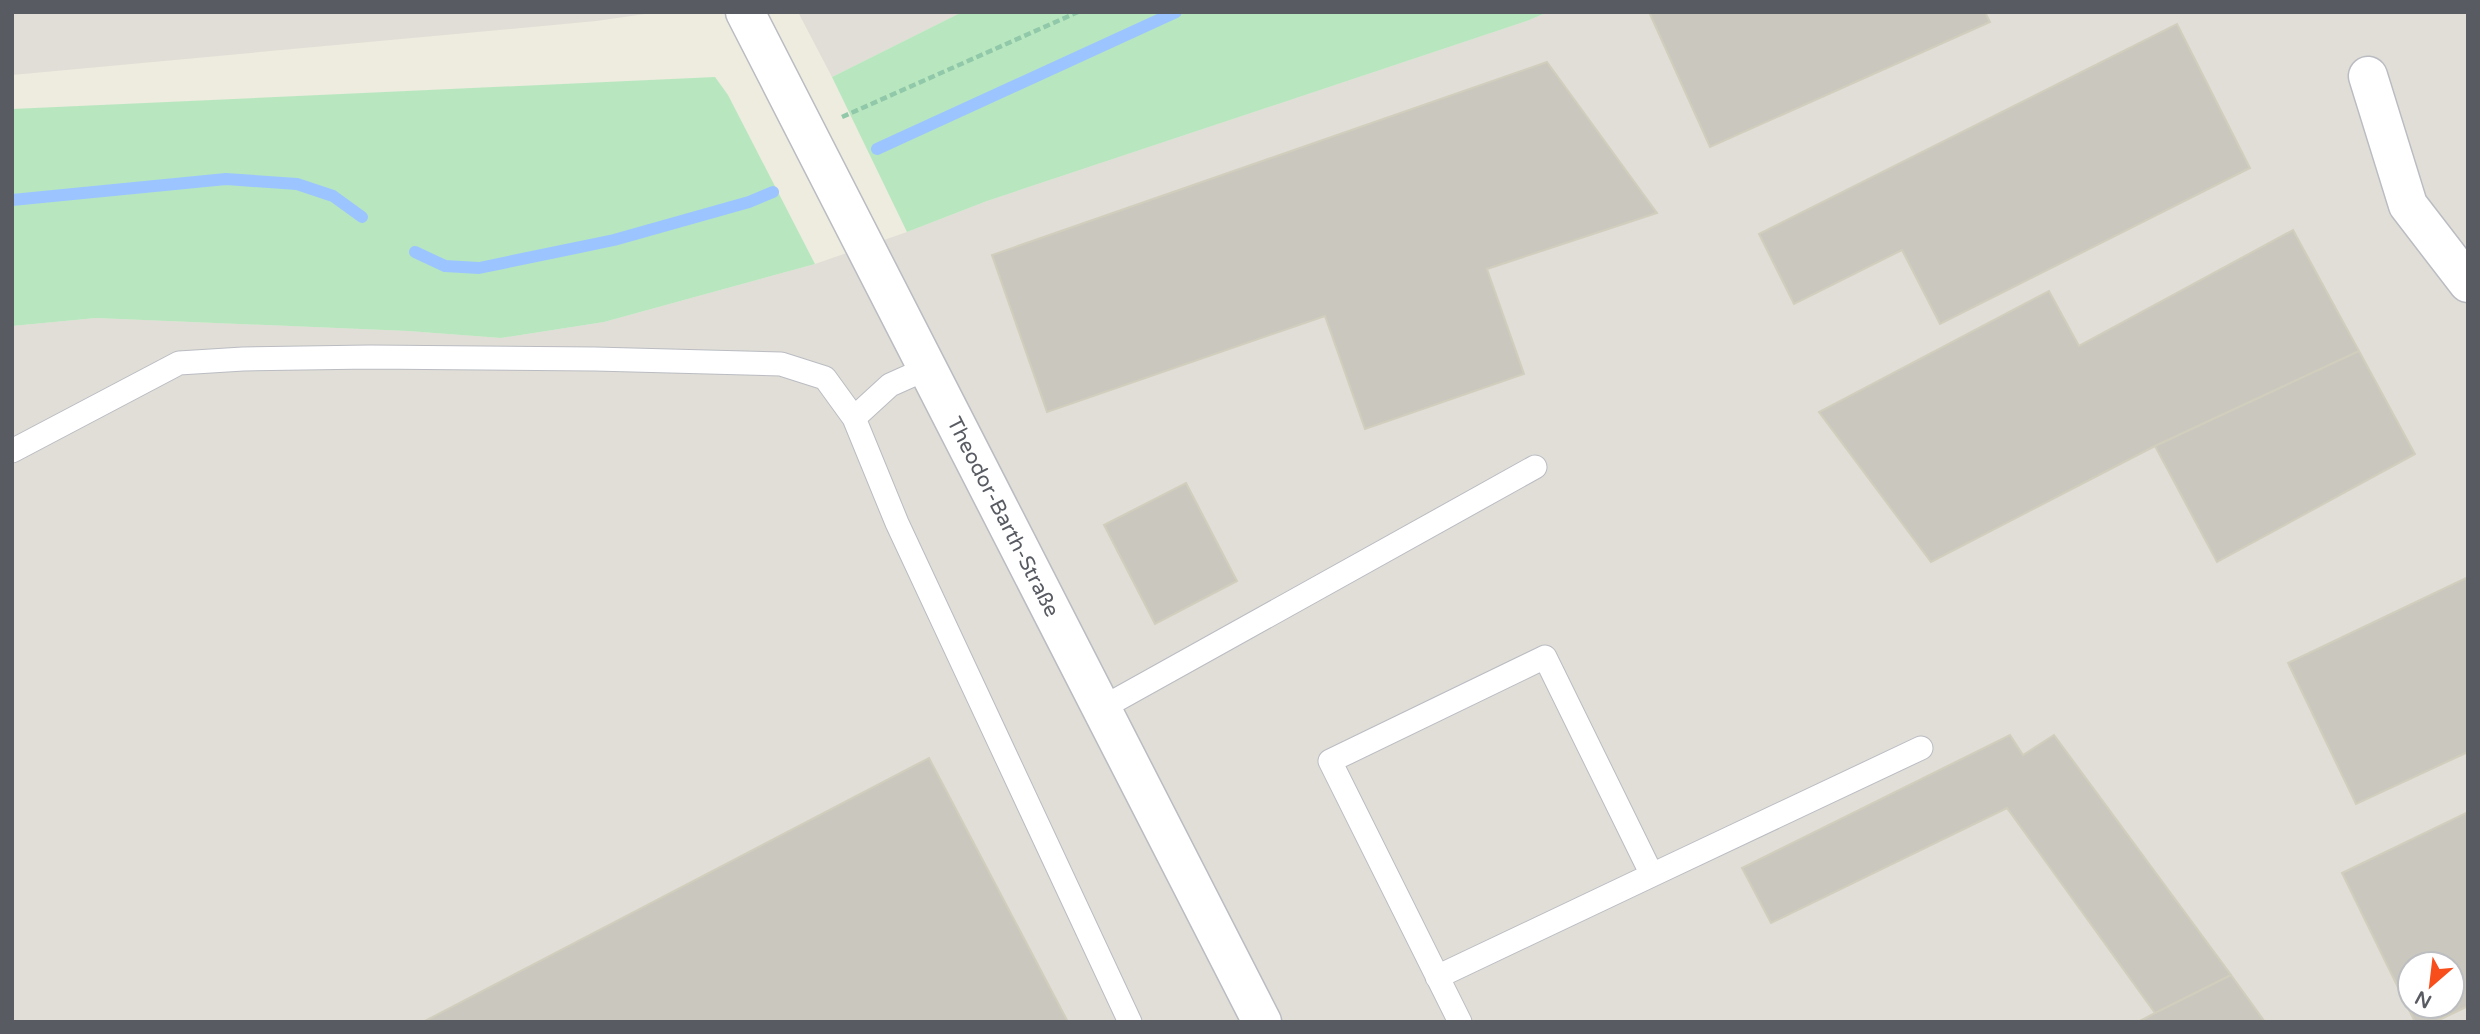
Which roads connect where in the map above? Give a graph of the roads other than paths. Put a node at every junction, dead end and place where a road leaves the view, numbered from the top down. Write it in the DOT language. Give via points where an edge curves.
graph roads {
  1 [pos="745,12"];
  2 [pos="2368,76"];
  3 [pos="2468,283"];
  4 [pos="928,368"];
  5 [pos="854,418"];
  6 [pos="12,451"];
  7 [pos="1535,467"];
  8 [pos="1102,708"];
  9 [pos="1922,748"];
  10 [pos="1652,875"];
  11 [pos="1437,977"];
  12 [pos="1130,1022"];
  13 [pos="1262,1022"];
  14 [pos="1460,1022"];
  1 -- 4 [label="street, Theodor-Barth-Straße"];
  2 -- 3 [label="street" via="2408,205"];
  4 -- 5 [label="lane" via="890,385"];
  4 -- 8 [label="street, Theodor-Barth-Straße"];
  5 -- 6 [label="lane" via="825,378 781,364 243,359 180,363"];
  5 -- 12 [label="lane" via="897,523"];
  7 -- 8 [label="lane"];
  8 -- 13 [label="street, Theodor-Barth-Straße"];
  9 -- 10 [label="lane"];
  10 -- 11 [label="lane"];
  10 -- 11 [label="lane" via="1545,657 1330,761"];
  11 -- 14 [label="lane"];
}
